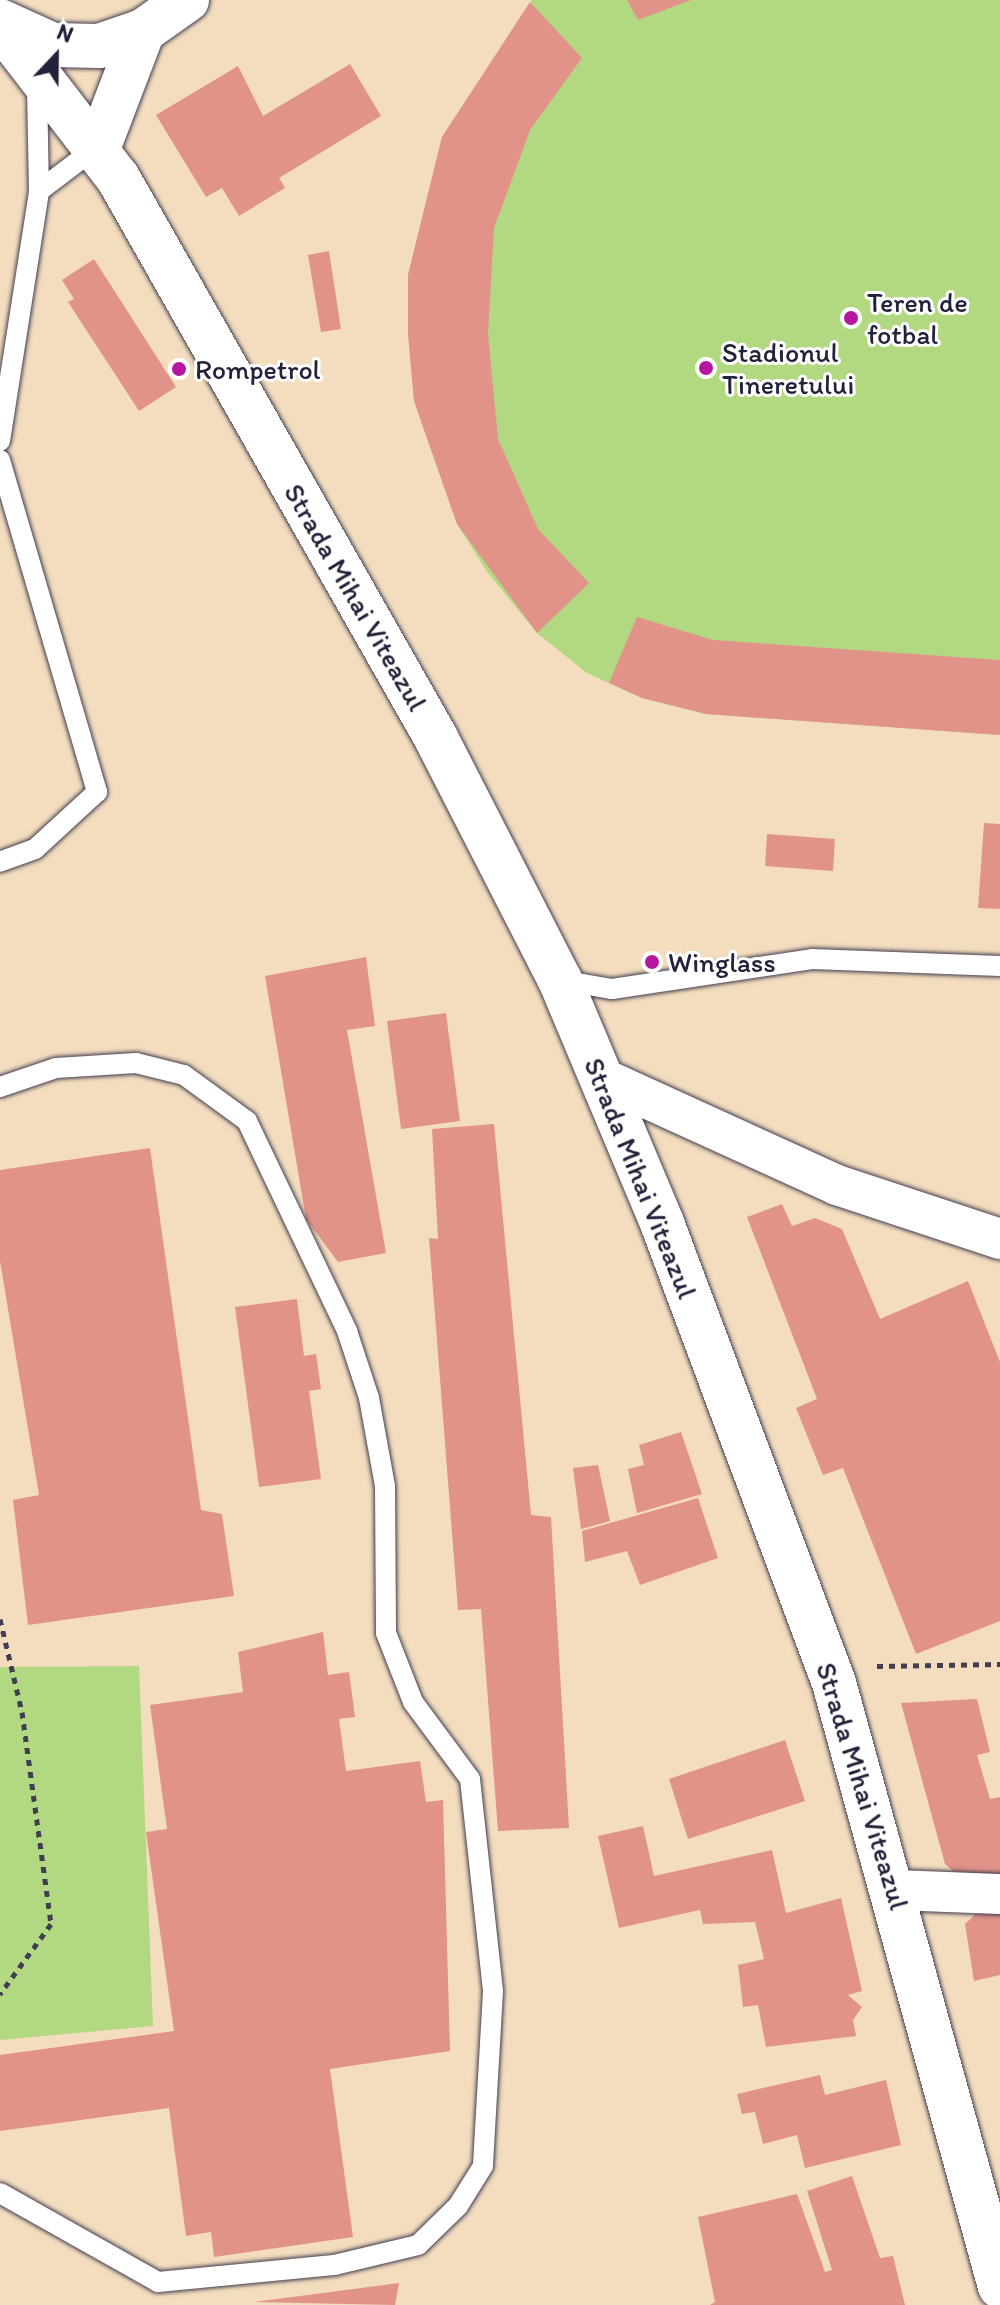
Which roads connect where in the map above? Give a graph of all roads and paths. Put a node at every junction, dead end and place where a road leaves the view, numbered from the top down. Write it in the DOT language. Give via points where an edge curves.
graph roads {
  1 [pos="171,10"];
  2 [pos="0,23"];
  3 [pos="34,65"];
  4 [pos="99,146"];
  5 [pos="39,191"];
  6 [pos="0,441"];
  7 [pos="0,460"];
  8 [pos="0,862"];
  9 [pos="1000,966"];
  10 [pos="560,980"];
  11 [pos="600,1077"];
  12 [pos="0,1087"];
  13 [pos="1000,1239"];
  14 [pos="0,1619"];
  15 [pos="1000,1664"];
  16 [pos="877,1666"];
  17 [pos="896,1890"];
  18 [pos="1000,1894"];
  19 [pos="0,1994"];
  20 [pos="0,2193"];
  21 [pos="1000,2287"];
  1 -- 2 [label="street" via="76,47 31,39"];
  1 -- 4 [label="street"];
  2 -- 3 [label="street, Strada Mihai Viteazul"];
  3 -- 4 [label="street, Strada Mihai Viteazul"];
  3 -- 5 [label="lane" via="44,133"];
  4 -- 5 [label="lane"];
  4 -- 10 [label="street, Strada Mihai Viteazul" via="435,736"];
  5 -- 6 [label="lane"];
  7 -- 8 [label="lane" via="97,792 35,849"];
  9 -- 10 [label="lane" via="812,959 612,989"];
  10 -- 11 [label="street, Strada Mihai Viteazul"];
  11 -- 13 [label="street" via="837,1185"];
  11 -- 17 [label="street, Strada Mihai Viteazul" via="834,1683"];
  12 -- 20 [label="lane" via="56,1068 136,1063 184,1075 247,1121 347,1331 369,1398 385,1486 386,1633 413,1702 470,1779 493,2005 483,2166 458,2206 418,2245 334,2265 158,2282"];
  14 -- 19 [label="path" via="22,1712 51,1924"];
  15 -- 16 [label="path"];
  17 -- 18 [label="street"];
  17 -- 21 [label="street, Strada Mihai Viteazul"];
}
